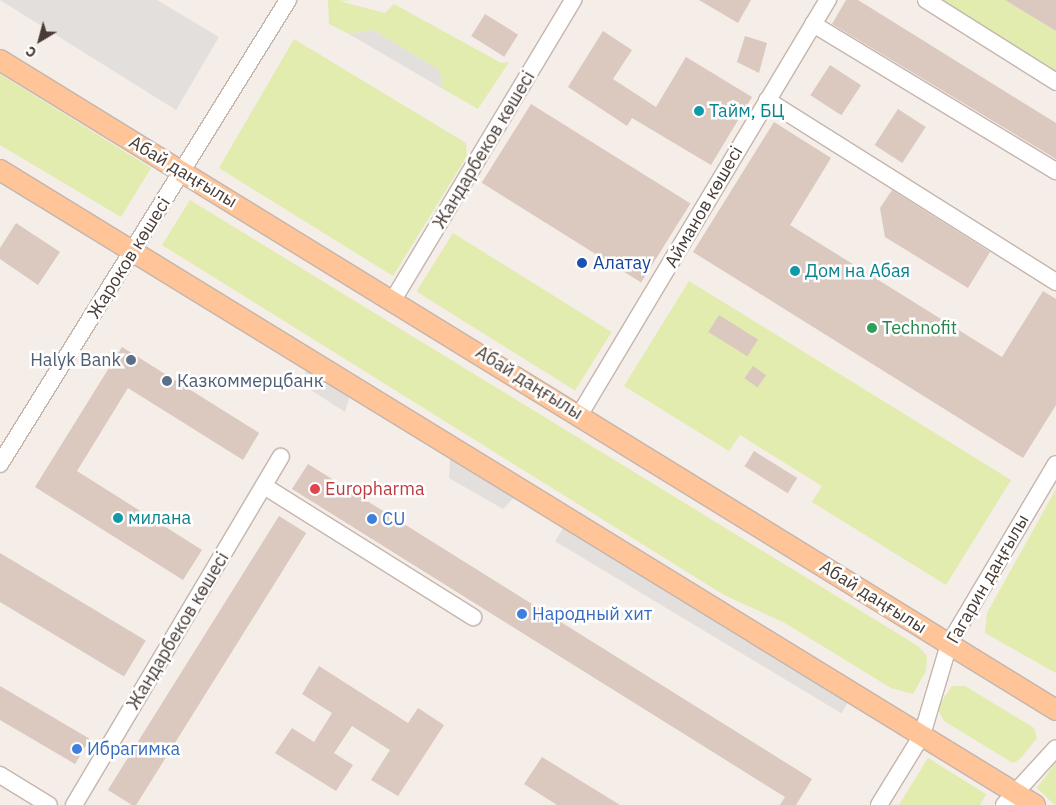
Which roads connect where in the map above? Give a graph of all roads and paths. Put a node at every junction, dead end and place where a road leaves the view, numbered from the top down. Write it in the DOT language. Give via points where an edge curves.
graph roads {
  1 [pos="288,0"];
  2 [pos="572,0"];
  3 [pos="828,0"];
  4 [pos="926,0"];
  5 [pos="813,24"];
  6 [pos="0,60"];
  7 [pos="1056,82"];
  8 [pos="767,100"];
  9 [pos="0,170"];
  10 [pos="1056,171"];
  11 [pos="183,172"];
  12 [pos="134,251"];
  13 [pos="1056,282"];
  14 [pos="393,300"];
  15 [pos="580,414"];
  16 [pos="281,457"];
  17 [pos="0,464"];
  18 [pos="1056,464"];
  19 [pos="264,486"];
  20 [pos="474,617"];
  21 [pos="949,644"];
  22 [pos="1056,710"];
  23 [pos="922,734"];
  24 [pos="1056,748"];
  25 [pos="0,775"];
  26 [pos="1008,798"];
  27 [pos="49,805"];
  28 [pos="74,805"];
  29 [pos="879,805"];
  30 [pos="1035,805"];
  1 -- 11 [label="street, Жароков көшесі"];
  2 -- 14 [label="street, Жандарбеков көшесі"];
  3 -- 5 [label="street, Айманов көшесі"];
  4 -- 7 [label="street"];
  5 -- 8 [label="street, Айманов көшесі"];
  5 -- 10 [label="street"];
  6 -- 11 [label="main road, Абай даңғылы"];
  8 -- 13 [label="street"];
  8 -- 15 [label="street, Айманов көшесі"];
  9 -- 12 [label="main road"];
  11 -- 12 [label="street, Жароков көшесі"];
  11 -- 14 [label="main road, Абай даңғылы"];
  12 -- 17 [label="street, Жароков көшесі"];
  12 -- 23 [label="main road"];
  14 -- 15 [label="main road, Абай даңғылы"];
  15 -- 21 [label="main road, Абай даңғылы"];
  16 -- 19 [label="street, Жандарбеков көшесі"];
  18 -- 21 [label="street, Гагарин даңғылы"];
  19 -- 20 [label="street"];
  19 -- 28 [label="street, Жандарбеков көшесі"];
  21 -- 22 [label="main road, Абай даңғылы"];
  21 -- 23 [label="street, Гагарин даңғылы"];
  23 -- 26 [label="main road"];
  23 -- 29 [label="street, Гагарин даңғылы"];
  24 -- 26 [label="street"];
  25 -- 27 [label="street"];
  26 -- 30 [label="main road"];
}
